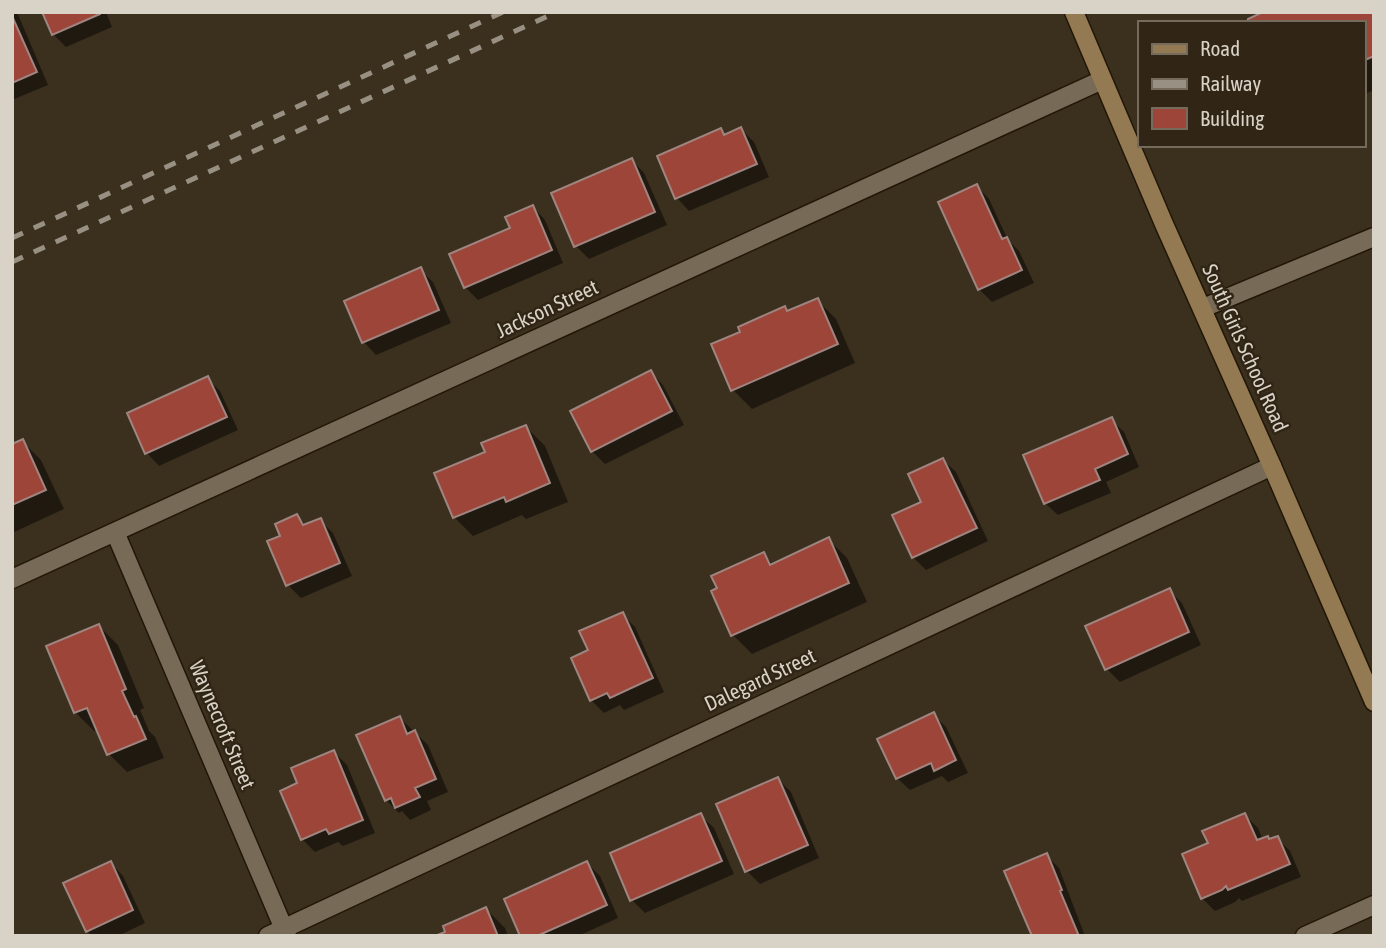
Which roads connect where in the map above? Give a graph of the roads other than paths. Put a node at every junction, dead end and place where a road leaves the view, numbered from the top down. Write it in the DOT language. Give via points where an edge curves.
graph roads {
  1 [pos="1074,12"];
  2 [pos="1102,80"];
  3 [pos="1374,237"];
  4 [pos="1203,308"];
  5 [pos="1272,466"];
  6 [pos="115,532"];
  7 [pos="12,579"];
  8 [pos="1368,673"];
  9 [pos="1374,702"];
  10 [pos="1374,905"];
  11 [pos="280,933"];
  12 [pos="1306,936"];
  1 -- 2 [label="main road, South Girls School Road"];
  2 -- 4 [label="main road, South Girls School Road"];
  2 -- 6 [label="street, Jackson Street"];
  3 -- 4 [label="street"];
  4 -- 5 [label="main road, South Girls School Road"];
  5 -- 8 [label="main road, South Girls School Road"];
  5 -- 11 [label="street, Dalegard Street"];
  6 -- 7 [label="street, Jackson Street"];
  6 -- 11 [label="street, Waynecroft Street"];
  8 -- 9 [label="main road, South Girls School Road"];
  10 -- 12 [label="street"];
}
